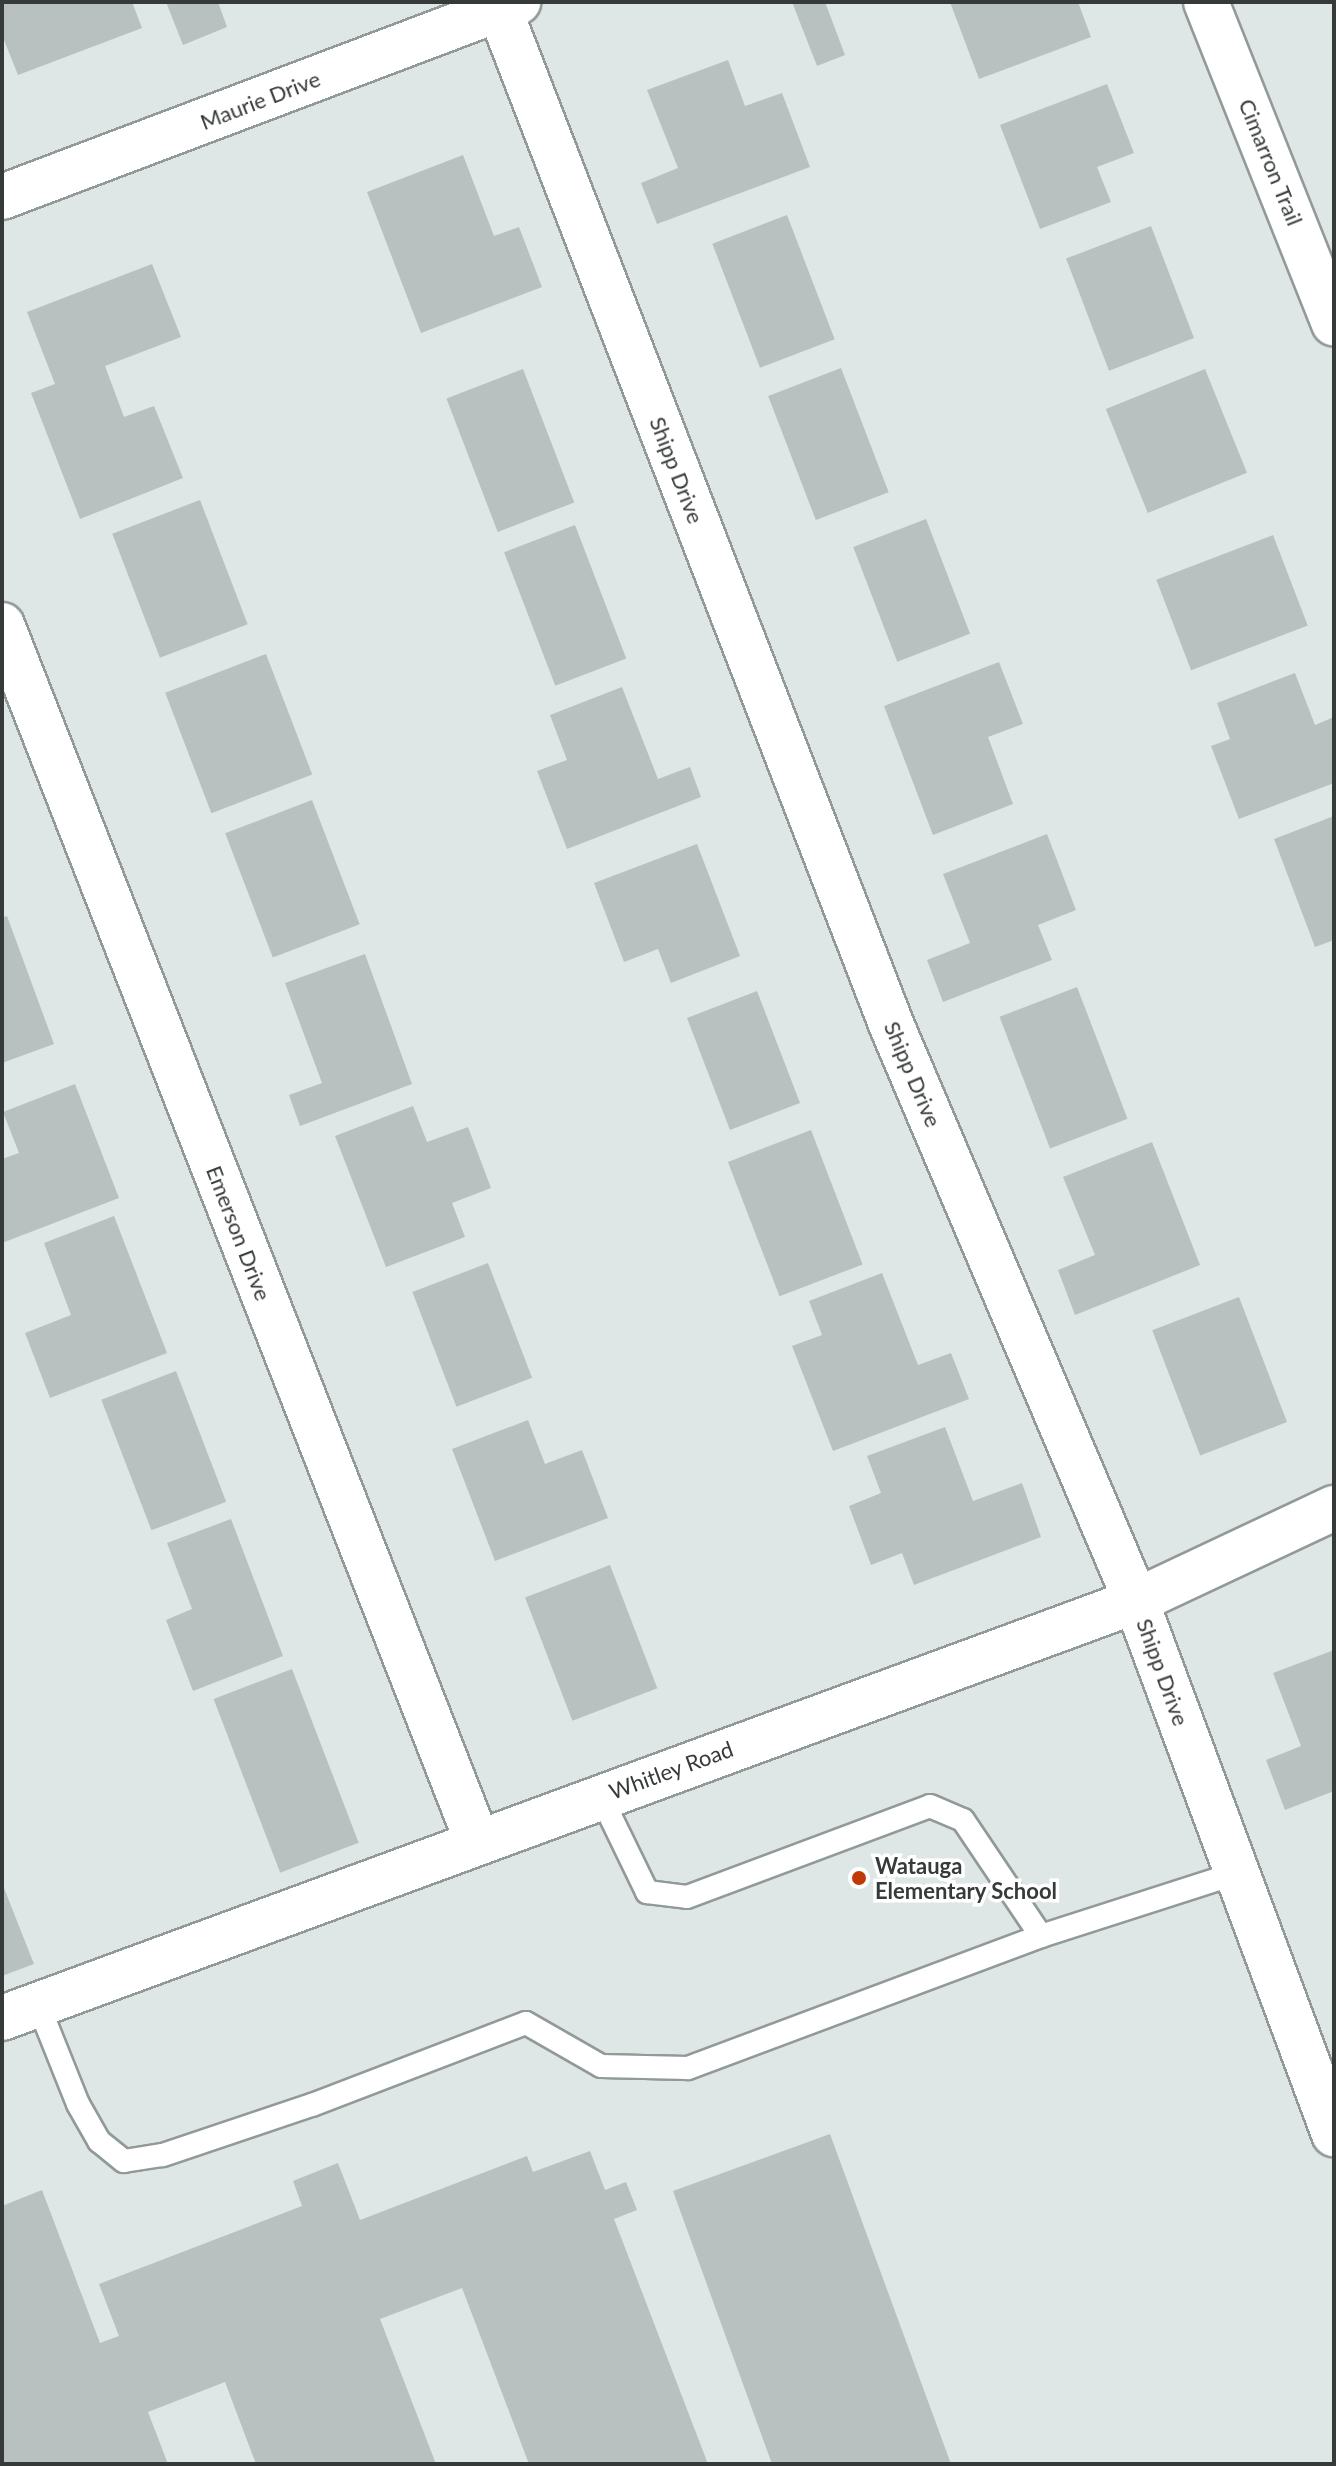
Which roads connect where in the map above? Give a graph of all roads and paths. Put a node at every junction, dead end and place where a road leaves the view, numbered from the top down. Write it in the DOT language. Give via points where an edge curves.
graph roads {
  1 [pos="1206,2"];
  2 [pos="509,6"];
  3 [pos="2,197"];
  4 [pos="1334,323"];
  5 [pos="2,625"];
  6 [pos="1334,1508"];
  7 [pos="1136,1601"];
  8 [pos="600,1795"];
  9 [pos="477,1841"];
  10 [pos="1237,1873"];
  11 [pos="1041,1936"];
  12 [pos="20,2011"];
  13 [pos="1334,2134"];
  1 -- 4 [label="street, Cimarron Trail"];
  2 -- 3 [label="street, Maurie Drive"];
  2 -- 7 [label="street, Shipp Drive" via="891,1024"];
  5 -- 9 [label="street, Emerson Drive"];
  6 -- 7 [label="street, Whitley Road"];
  7 -- 8 [label="street, Whitley Road"];
  7 -- 10 [label="street, Shipp Drive"];
  8 -- 9 [label="street, Whitley Road"];
  8 -- 11 [label="lane" via="647,1892 687,1897 930,1806 963,1820"];
  9 -- 12 [label="street, Whitley Road"];
  10 -- 11 [label="lane"];
  10 -- 13 [label="street, Shipp Drive"];
  11 -- 12 [label="lane" via="688,2068 601,2066 526,2023 312,2105 163,2155 124,2161 99,2141"];
}
